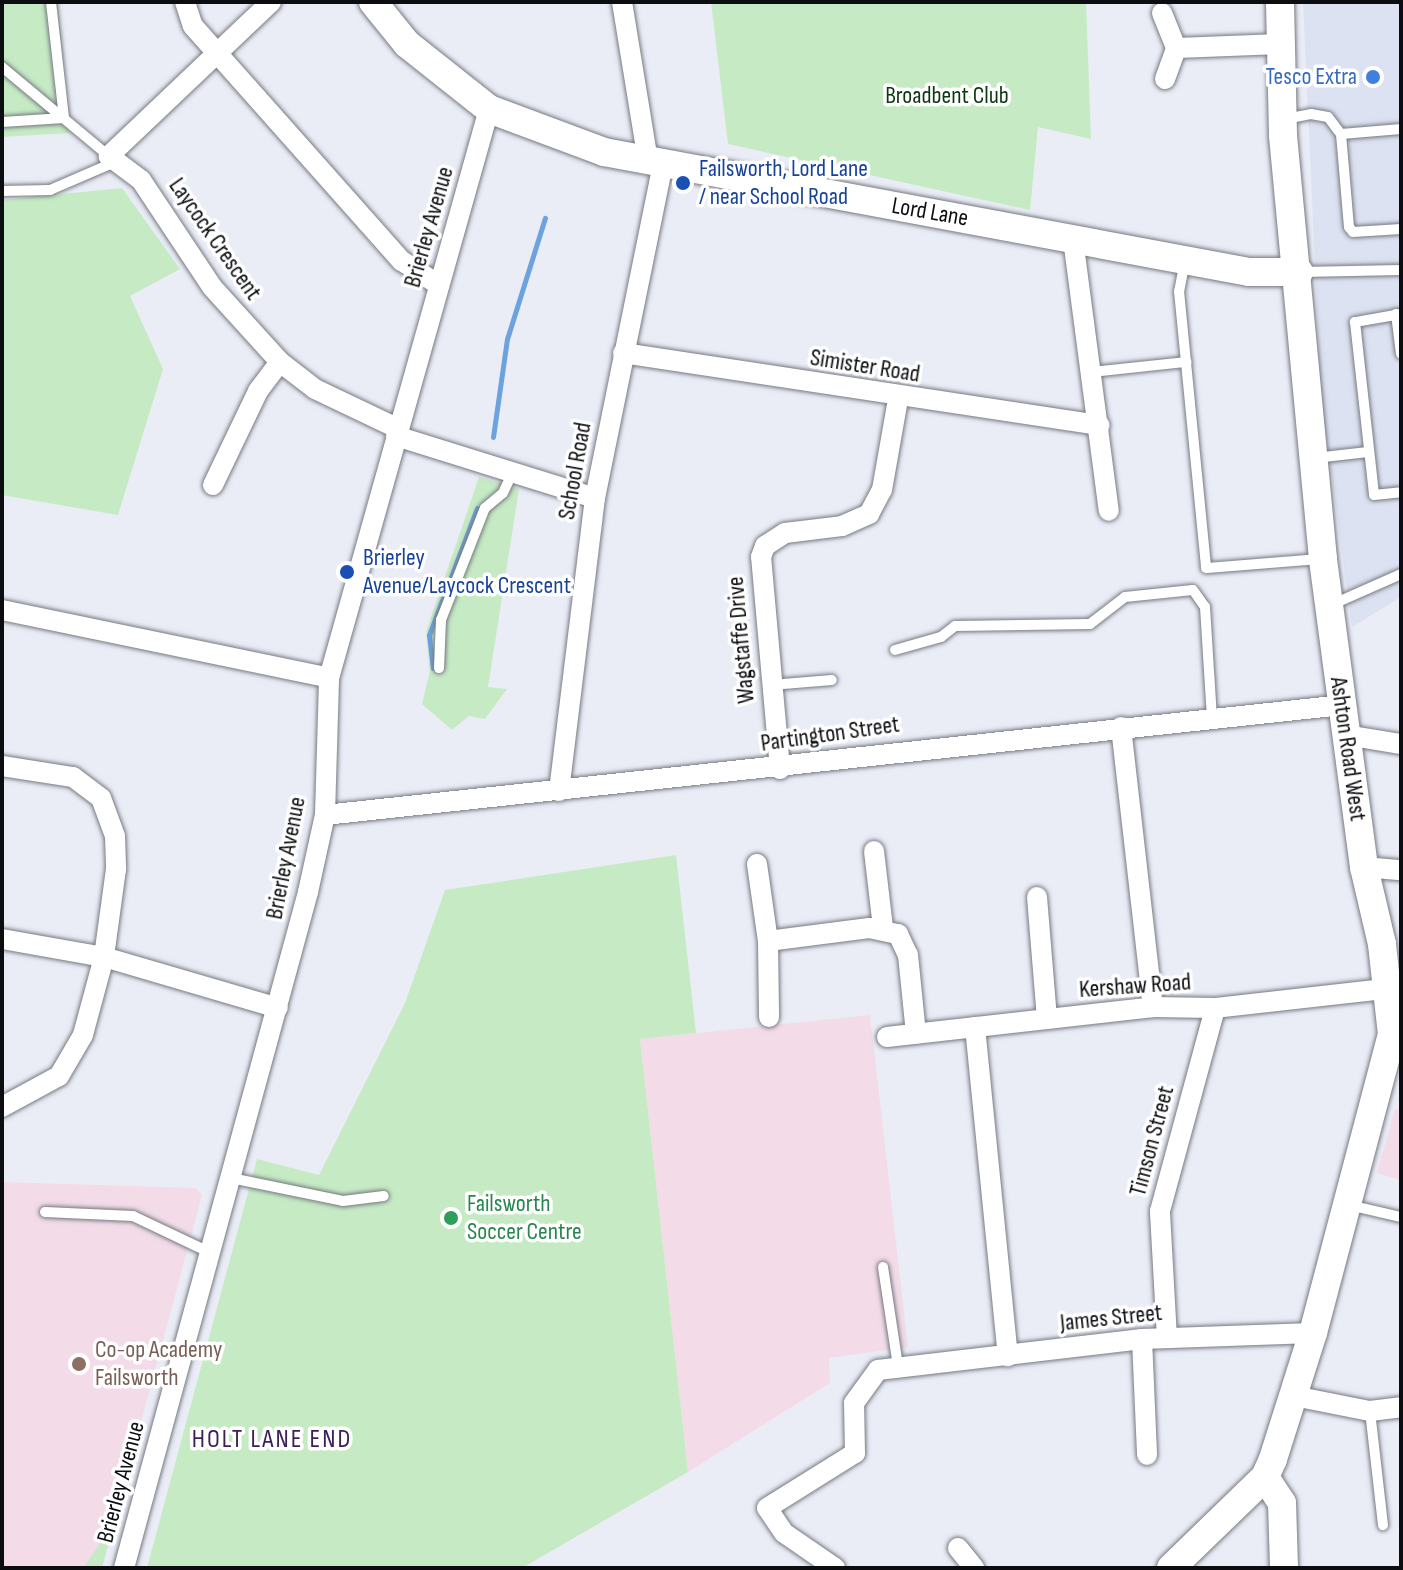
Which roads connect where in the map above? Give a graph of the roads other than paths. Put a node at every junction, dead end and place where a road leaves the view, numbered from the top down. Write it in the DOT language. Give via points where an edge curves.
graph roads {
  1 [pos="51,2"];
  2 [pos="185,2"];
  3 [pos="271,2"];
  4 [pos="373,2"];
  5 [pos="622,2"];
  6 [pos="1280,2"];
  7 [pos="1162,13"];
  8 [pos="1281,44"];
  9 [pos="217,48"];
  10 [pos="1176,48"];
  11 [pos="2,67"];
  12 [pos="1165,79"];
  13 [pos="489,109"];
  14 [pos="64,118"];
  15 [pos="1283,119"];
  16 [pos="2,122"];
  17 [pos="1401,129"];
  18 [pos="1341,134"];
  19 [pos="113,158"];
  20 [pos="656,162"];
  21 [pos="2,191"];
  22 [pos="1401,229"];
  23 [pos="1073,239"];
  24 [pos="1185,260"];
  25 [pos="1401,270"];
  26 [pos="1299,272"];
  27 [pos="439,285"];
  28 [pos="1398,314"];
  29 [pos="623,353"];
  30 [pos="1401,354"];
  31 [pos="280,362"];
  32 [pos="1186,362"];
  33 [pos="1092,372"];
  34 [pos="898,399"];
  35 [pos="1100,425"];
  36 [pos="398,432"];
  37 [pos="1368,452"];
  38 [pos="1314,458"];
  39 [pos="512,474"];
  40 [pos="213,485"];
  41 [pos="1401,492"];
  42 [pos="595,498"];
  43 [pos="1109,511"];
  44 [pos="1323,559"];
  45 [pos="1401,574"];
  46 [pos="1329,606"];
  47 [pos="2,610"];
  48 [pos="895,650"];
  49 [pos="439,668"];
  50 [pos="329,678"];
  51 [pos="832,680"];
  52 [pos="769,685"];
  53 [pos="1342,705"];
  54 [pos="1212,718"];
  55 [pos="1121,727"];
  56 [pos="1346,735"];
  57 [pos="1401,744"];
  58 [pos="2,766"];
  59 [pos="780,769"];
  60 [pos="559,791"];
  61 [pos="325,815"];
  62 [pos="874,851"];
  63 [pos="757,864"];
  64 [pos="1364,867"];
  65 [pos="1401,870"];
  66 [pos="1037,897"];
  67 [pos="883,928"];
  68 [pos="2,939"];
  69 [pos="768,941"];
  70 [pos="104,957"];
  71 [pos="1394,987"];
  72 [pos="1153,1007"];
  73 [pos="278,1008"];
  74 [pos="1215,1008"];
  75 [pos="769,1017"];
  76 [pos="1047,1019"];
  77 [pos="975,1027"];
  78 [pos="916,1034"];
  79 [pos="887,1037"];
  80 [pos="2,1107"];
  81 [pos="231,1178"];
  82 [pos="384,1196"];
  83 [pos="1347,1205"];
  84 [pos="45,1212"];
  85 [pos="1401,1217"];
  86 [pos="211,1253"];
  87 [pos="883,1267"];
  88 [pos="1313,1333"];
  89 [pos="1167,1338"];
  90 [pos="1142,1339"];
  91 [pos="1008,1356"];
  92 [pos="906,1365"];
  93 [pos="1294,1396"];
  94 [pos="1401,1407"];
  95 [pos="1370,1411"];
  96 [pos="1147,1455"];
  97 [pos="1265,1477"];
  98 [pos="1383,1525"];
  99 [pos="958,1548"];
  100 [pos="124,1568"];
  101 [pos="835,1568"];
  102 [pos="974,1568"];
  103 [pos="1171,1568"];
  104 [pos="1284,1568"];
  1 -- 14 [label="lane"];
  2 -- 9 [label="street" via="193,26"];
  3 -- 9 [label="street"];
  4 -- 13 [label="street, Lord Lane" via="416,52"];
  5 -- 20 [label="street"];
  6 -- 8 [label="street, Ashton Road West"];
  7 -- 10 [label="street"];
  8 -- 10 [label="street"];
  8 -- 15 [label="street, Ashton Road West"];
  9 -- 19 [label="street"];
  9 -- 27 [label="street" via="402,261"];
  10 -- 12 [label="street"];
  11 -- 14 [label="lane"];
  13 -- 20 [label="street, Lord Lane" via="535,130"];
  13 -- 27 [label="street, Brierley Avenue"];
  14 -- 16 [label="lane"];
  14 -- 19 [label="lane"];
  15 -- 18 [label="lane" via="1328,117"];
  15 -- 26 [label="street, Ashton Road West"];
  17 -- 18 [label="lane"];
  18 -- 22 [label="lane" via="1349,227 1353,232"];
  19 -- 21 [label="lane" via="50,190"];
  19 -- 31 [label="street, Laycock Crescent" via="141,180 212,287"];
  20 -- 23 [label="street, Lord Lane"];
  20 -- 29 [label="street, School Road"];
  23 -- 24 [label="street, Lord Lane"];
  23 -- 33 [label="street"];
  24 -- 26 [label="street, Lord Lane" via="1249,272"];
  24 -- 32 [label="lane" via="1179,291"];
  25 -- 26 [label="lane"];
  26 -- 38 [label="street, Ashton Road West"];
  27 -- 36 [label="street, Brierley Avenue"];
  28 -- 30 [label="lane"];
  28 -- 37 [label="lane" via="1355,322"];
  29 -- 34 [label="street, Simister Road"];
  29 -- 42 [label="street, School Road"];
  31 -- 36 [label="street, Laycock Crescent" via="315,389"];
  31 -- 40 [label="street" via="258,391"];
  32 -- 33 [label="lane"];
  32 -- 44 [label="lane" via="1206,568"];
  33 -- 35 [label="street"];
  34 -- 35 [label="street, Simister Road"];
  34 -- 52 [label="street, Wagstaffe Drive" via="882,490 869,514 842,526 785,533 765,546 759,571"];
  35 -- 43 [label="street"];
  36 -- 39 [label="street, Laycock Crescent"];
  36 -- 50 [label="street, Brierley Avenue"];
  37 -- 38 [label="lane"];
  37 -- 41 [label="lane" via="1374,495"];
  38 -- 44 [label="street, Ashton Road West"];
  39 -- 42 [label="street, Laycock Crescent"];
  39 -- 49 [label="lane" via="503,493 485,508 441,620"];
  42 -- 60 [label="street, School Road"];
  44 -- 46 [label="street, Ashton Road West"];
  45 -- 46 [label="lane"];
  46 -- 53 [label="street, Ashton Road West"];
  47 -- 50 [label="street"];
  48 -- 54 [label="lane" via="941,637 955,626 1090,624 1125,597 1193,590 1205,607"];
  50 -- 61 [label="street, Brierley Avenue"];
  51 -- 52 [label="lane"];
  52 -- 59 [label="street, Wagstaffe Drive"];
  53 -- 54 [label="street, Partington Street"];
  53 -- 56 [label="street, Ashton Road West"];
  54 -- 55 [label="street, Partington Street"];
  55 -- 59 [label="street, Partington Street" via="910,748"];
  55 -- 72 [label="street"];
  56 -- 57 [label="street"];
  56 -- 64 [label="street, Ashton Road West"];
  58 -- 70 [label="street" via="73,777 101,798 115,836"];
  59 -- 60 [label="street, Partington Street"];
  60 -- 61 [label="street, Partington Street"];
  61 -- 73 [label="street, Brierley Avenue"];
  62 -- 67 [label="street"];
  63 -- 69 [label="street"];
  64 -- 65 [label="street"];
  64 -- 71 [label="street, Ashton Road West"];
  66 -- 76 [label="street"];
  67 -- 69 [label="street"];
  67 -- 78 [label="street" via="898,934 908,955"];
  68 -- 70 [label="street"];
  69 -- 75 [label="street"];
  70 -- 73 [label="street"];
  70 -- 80 [label="street" via="83,1035 59,1076"];
  71 -- 74 [label="street, Kershaw Road"];
  71 -- 83 [label="street, Ashton Road West" via="1392,1035"];
  72 -- 74 [label="street, Kershaw Road"];
  72 -- 76 [label="street, Kershaw Road"];
  73 -- 81 [label="street, Brierley Avenue"];
  74 -- 89 [label="street, Timson Street" via="1160,1211"];
  76 -- 77 [label="street, Kershaw Road"];
  77 -- 78 [label="street, Kershaw Road"];
  77 -- 91 [label="street"];
  78 -- 79 [label="street, Kershaw Road"];
  81 -- 82 [label="lane" via="343,1201"];
  81 -- 86 [label="street, Brierley Avenue"];
  83 -- 85 [label="lane"];
  83 -- 88 [label="street, Ashton Road West"];
  84 -- 86 [label="lane" via="133,1216"];
  86 -- 100 [label="street, Brierley Avenue"];
  87 -- 92 [label="lane"];
  88 -- 89 [label="street, James Street"];
  88 -- 93 [label="street, Ashton Road West"];
  89 -- 90 [label="street, James Street"];
  90 -- 91 [label="street, James Street"];
  90 -- 96 [label="street"];
  91 -- 92 [label="street, James Street"];
  92 -- 101 [label="street" via="878,1370 854,1403 855,1453 767,1508 784,1533"];
  93 -- 95 [label="street"];
  93 -- 97 [label="street, Ashton Road West"];
  94 -- 95 [label="street"];
  95 -- 98 [label="lane"];
  97 -- 103 [label="street"];
  97 -- 104 [label="street" via="1282,1503"];
  99 -- 102 [label="street"];
}
